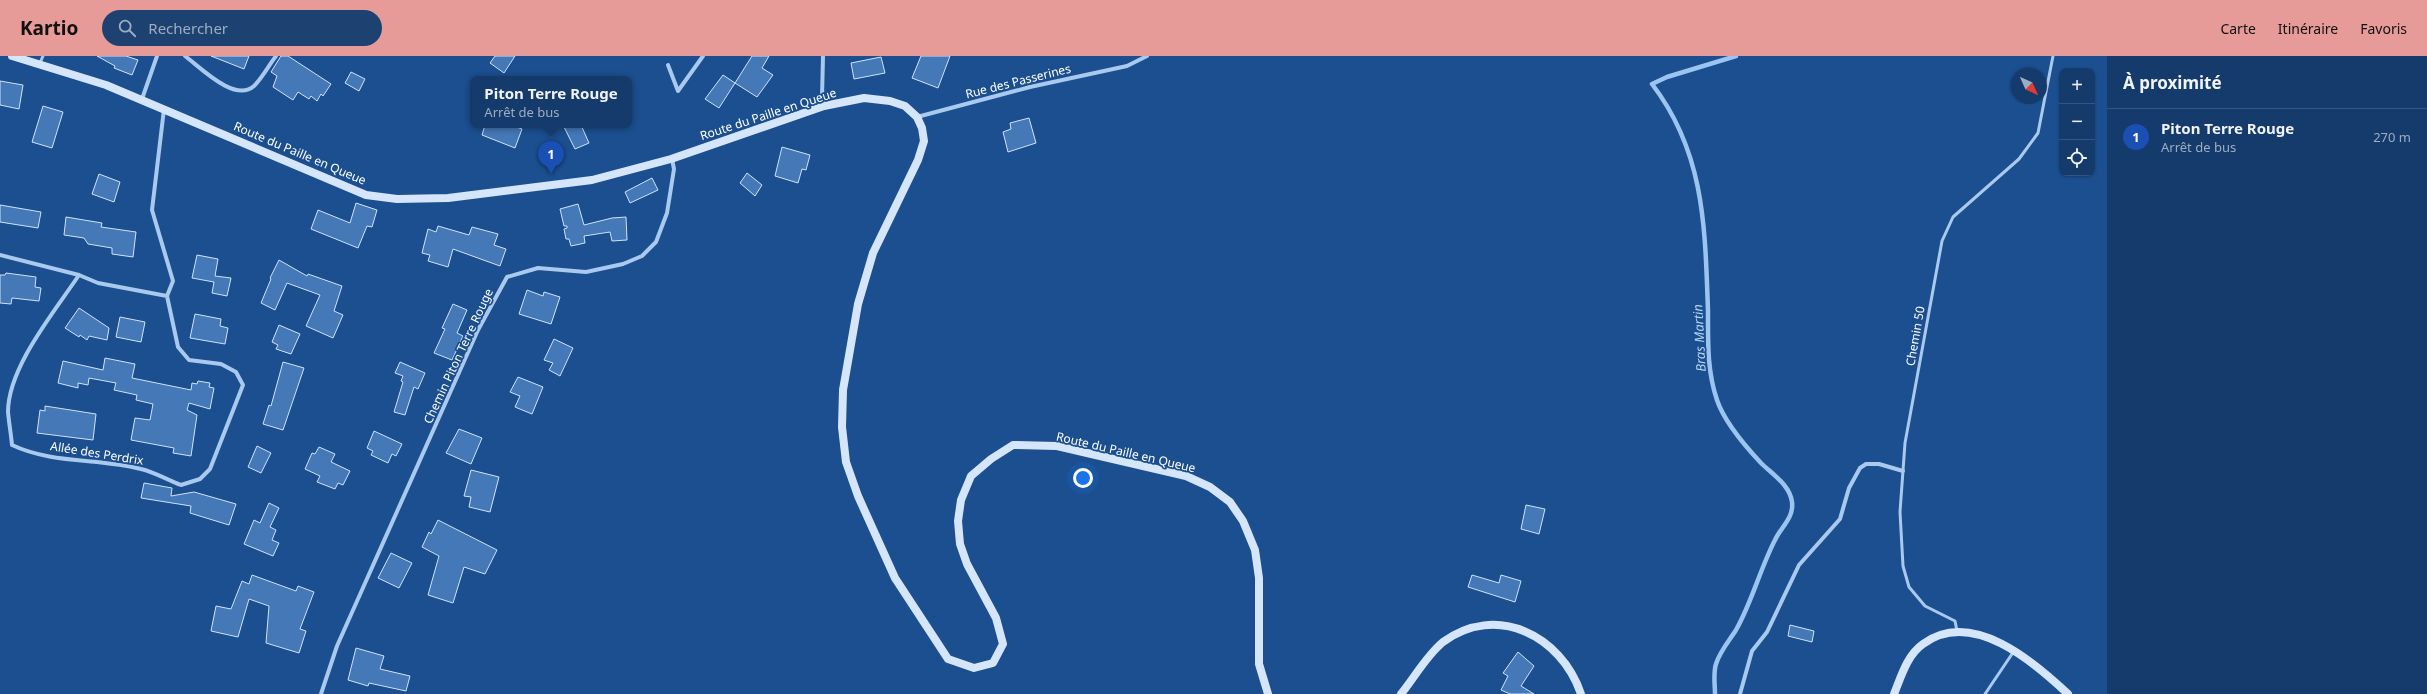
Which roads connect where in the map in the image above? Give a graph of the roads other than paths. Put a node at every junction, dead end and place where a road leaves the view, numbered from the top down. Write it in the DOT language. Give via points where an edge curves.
graph roads {
  1 [pos="12,56"];
  2 [pos="43,56"];
  3 [pos="157,56"];
  4 [pos="185,56"];
  5 [pos="276,56"];
  6 [pos="703,56"];
  7 [pos="823,56"];
  8 [pos="1147,56"];
  9 [pos="2053,56"];
  10 [pos="40,64"];
  11 [pos="668,65"];
  12 [pos="142,99"];
  13 [pos="824,106"];
  14 [pos="164,108"];
  15 [pos="917,117"];
  16 [pos="672,158"];
  17 [pos="0,254"];
  18 [pos="79,275"];
  19 [pos="167,296"];
  20 [pos="1903,471"];
  21 [pos="1958,633"];
  22 [pos="2015,649"];
  23 [pos="321,694"];
  24 [pos="1268,694"];
  25 [pos="1401,694"];
  26 [pos="1581,694"];
  27 [pos="1740,694"];
  28 [pos="1894,694"];
  29 [pos="1985,694"];
  30 [pos="2068,694"];
  1 -- 10 [label="main road, Route du Paille en Queue"];
  2 -- 10 [label="lane"];
  3 -- 12 [label="street"];
  4 -- 5 [label="street" via="228,88 239,92 254,86"];
  6 -- 11 [label="street" via="678,90"];
  7 -- 13 [label="street"];
  8 -- 15 [label="street, Rue des Passerines" via="1127,66 1030,87"];
  9 -- 20 [label="lane, Chemin 50" via="2038,133 2018,159 1953,217 1942,241 1909,422"];
  10 -- 12 [label="main road, Route du Paille en Queue"];
  12 -- 14 [label="main road, Route du Paille en Queue"];
  13 -- 15 [label="main road, Route du Paille en Queue" via="864,98 890,101 905,106"];
  13 -- 16 [label="main road, Route du Paille en Queue"];
  14 -- 16 [label="main road, Route du Paille en Queue" via="366,195 397,199 448,198 592,180"];
  14 -- 19 [label="street, Allée des Perdrix" via="152,210 173,281"];
  15 -- 24 [label="main road, Route du Paille en Queue" via="924,141 918,160 873,253 858,304 842,390 842,427 846,462 858,496 895,578 948,659 974,668 993,663 1003,644 996,618 967,564 960,544 958,521 961,500 971,476 1013,445 1057,446 1186,476 1210,487 1230,502 1243,521 1255,550 1259,578 1259,664"];
  16 -- 23 [label="street, Chemin Piton Terre Rouge" via="674,169 667,213 656,242 642,256 623,264 586,272 538,268 506,277 478,330 337,646"];
  17 -- 18 [label="street"];
  18 -- 19 [label="street" via="98,283"];
  18 -- 19 [label="street, Allée des Perdrix" via="25,356 8,411 12,445 22,450 77,461 141,469 181,486 200,479 210,469 243,385 236,372 221,364 189,360 178,347"];
  20 -- 21 [label="lane, Chemin 50" via="1900,512 1903,566 1909,587 1925,606 1955,621"];
  20 -- 27 [label="street" via="1879,464 1866,464 1860,468 1849,488 1840,519 1799,565 1767,632 1752,651"];
  21 -- 22 [label="main road" via="1985,636"];
  21 -- 28 [label="main road" via="1941,636 1923,644 1911,657"];
  22 -- 29 [label="lane"];
  22 -- 30 [label="main road"];
  25 -- 26 [label="main road" via="1442,643 1462,631 1483,625 1509,626 1529,632 1548,644 1563,661"];
}
